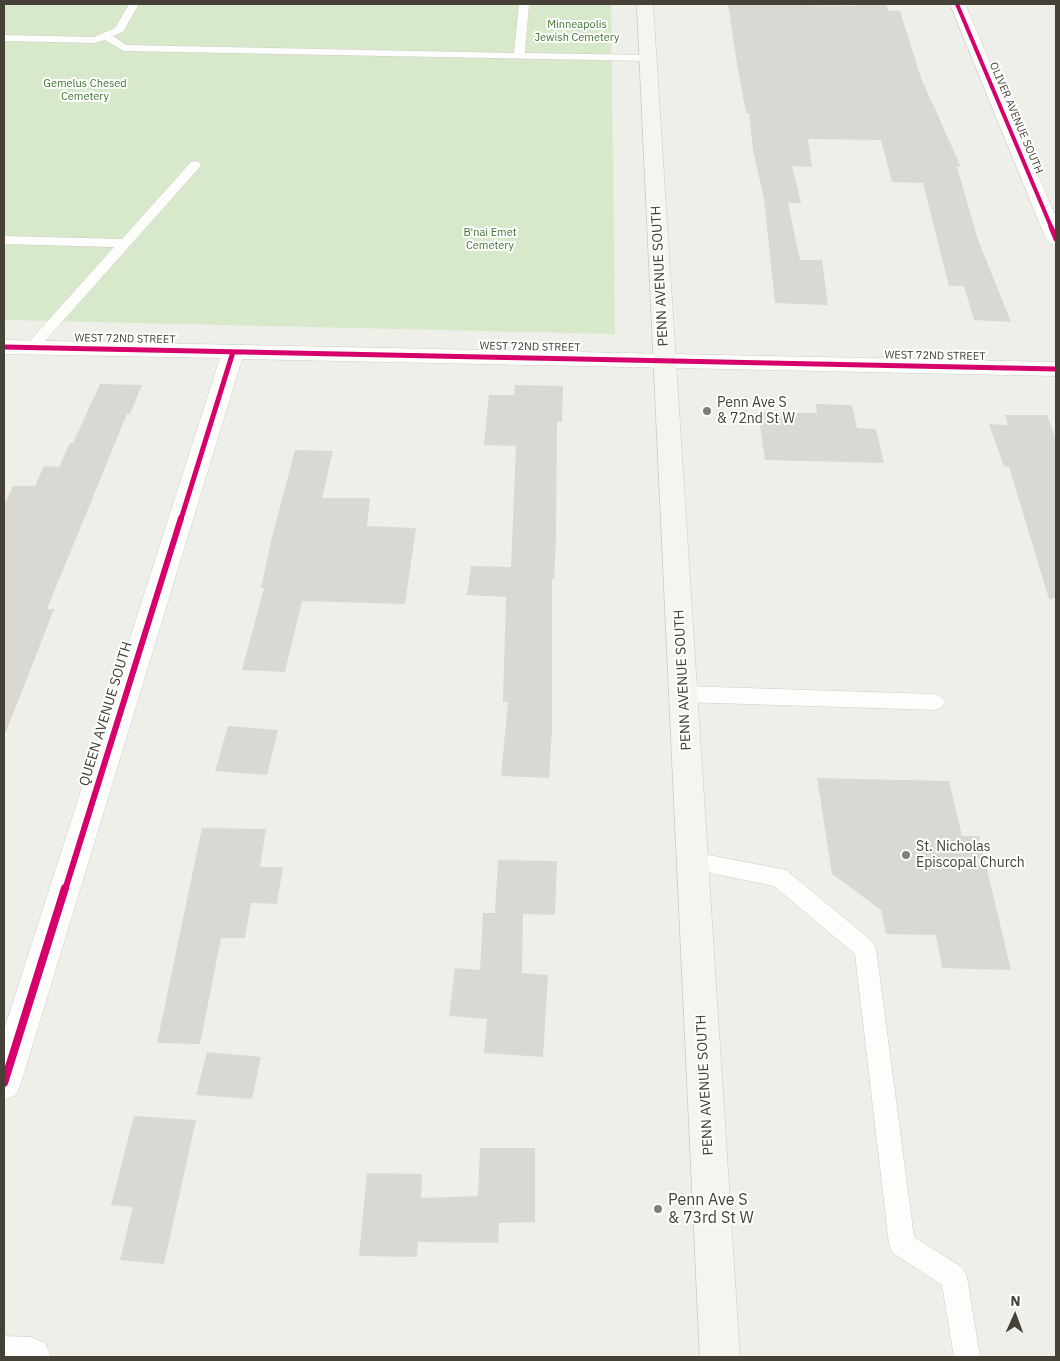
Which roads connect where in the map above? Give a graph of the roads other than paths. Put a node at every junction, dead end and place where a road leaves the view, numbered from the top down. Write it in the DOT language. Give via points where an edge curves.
graph roads {
  1 [pos="134,4"];
  2 [pos="524,4"];
  3 [pos="645,4"];
  4 [pos="957,4"];
  5 [pos="106,36"];
  6 [pos="4,38"];
  7 [pos="519,56"];
  8 [pos="648,58"];
  9 [pos="195,165"];
  10 [pos="1056,239"];
  11 [pos="4,240"];
  12 [pos="125,243"];
  13 [pos="4,346"];
  14 [pos="32,347"];
  15 [pos="233,352"];
  16 [pos="665,360"];
  17 [pos="1056,369"];
  18 [pos="684,694"];
  19 [pos="935,702"];
  20 [pos="692,861"];
  21 [pos="4,1083"];
  22 [pos="4,1356"];
  23 [pos="31,1357"];
  24 [pos="720,1357"];
  25 [pos="967,1357"];
  1 -- 5 [label="lane" via="120,30"];
  2 -- 7 [label="lane"];
  3 -- 8 [label="main road, PENN AVENUE SOUTH"];
  4 -- 10 [label="street, OLIVER AVENUE SOUTH"];
  5 -- 6 [label="lane" via="95,40"];
  5 -- 7 [label="lane" via="124,48"];
  7 -- 8 [label="lane"];
  8 -- 16 [label="main road, PENN AVENUE SOUTH"];
  9 -- 12 [label="lane"];
  11 -- 12 [label="lane"];
  12 -- 14 [label="lane"];
  13 -- 14 [label="street, WEST 72ND STREET"];
  14 -- 15 [label="street, WEST 72ND STREET"];
  15 -- 16 [label="street, WEST 72ND STREET"];
  15 -- 21 [label="street, QUEEN AVENUE SOUTH"];
  16 -- 17 [label="street, WEST 72ND STREET"];
  16 -- 18 [label="main road, PENN AVENUE SOUTH"];
  18 -- 19 [label="lane"];
  18 -- 20 [label="main road, PENN AVENUE SOUTH"];
  20 -- 24 [label="main road, PENN AVENUE SOUTH"];
  20 -- 25 [label="lane" via="779,877 865,949 902,1244 954,1277"];
  22 -- 23 [label="street"];
}
